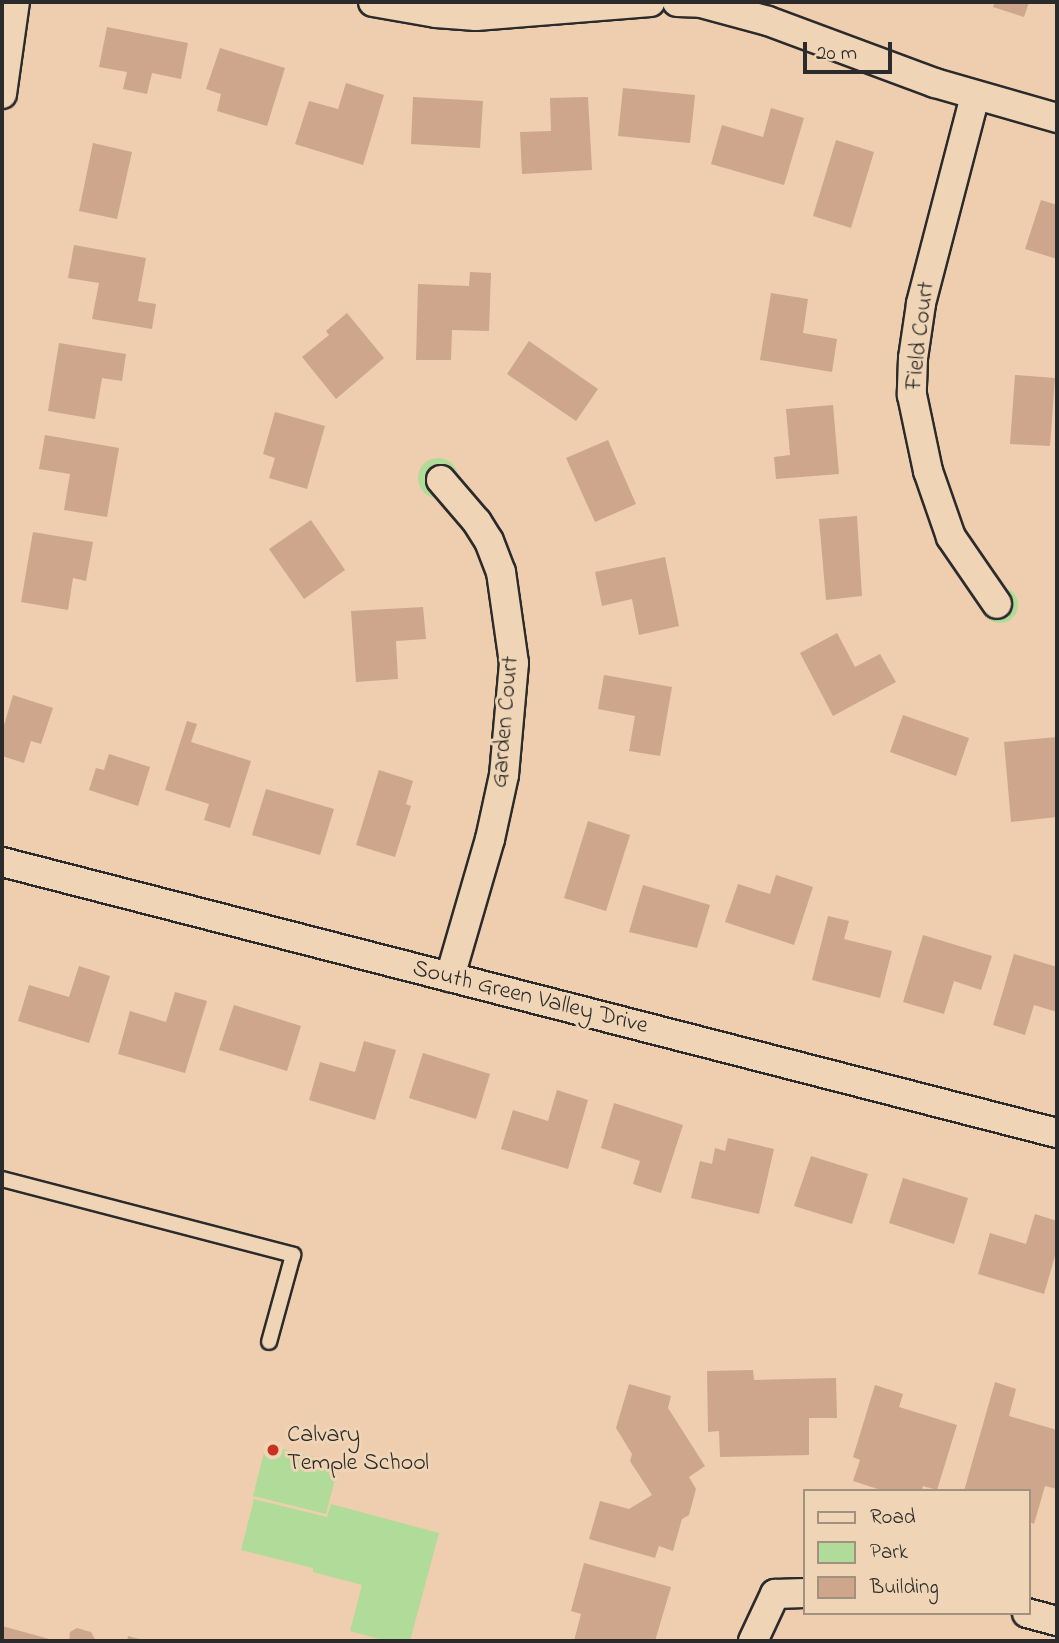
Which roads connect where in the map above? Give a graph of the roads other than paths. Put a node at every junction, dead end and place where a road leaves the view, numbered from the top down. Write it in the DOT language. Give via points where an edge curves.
graph roads {
  1 [pos="15,2"];
  2 [pos="373,2"];
  3 [pos="650,2"];
  4 [pos="693,2"];
  5 [pos="2,94"];
  6 [pos="975,96"];
  7 [pos="1057,118"];
  8 [pos="441,480"];
  9 [pos="997,604"];
  10 [pos="2,862"];
  11 [pos="450,977"];
  12 [pos="1057,1133"];
  13 [pos="2,1179"];
  14 [pos="269,1342"];
  15 [pos="804,1593"];
  16 [pos="1031,1614"];
  17 [pos="1057,1621"];
  18 [pos="753,1641"];
  1 -- 5 [label="street"];
  2 -- 3 [label="street" via="476,16"];
  4 -- 6 [label="street" via="832,43"];
  6 -- 7 [label="street"];
  6 -- 9 [label="street, Field Court" via="921,304 912,394 928,471 951,537"];
  8 -- 11 [label="street, Garden Court" via="489,541 501,572 514,663 504,775"];
  10 -- 11 [label="street, South Green Valley Drive"];
  11 -- 12 [label="street, South Green Valley Drive"];
  13 -- 14 [label="lane" via="293,1255"];
  15 -- 18 [label="street" via="775,1594"];
  16 -- 17 [label="street"];
}
